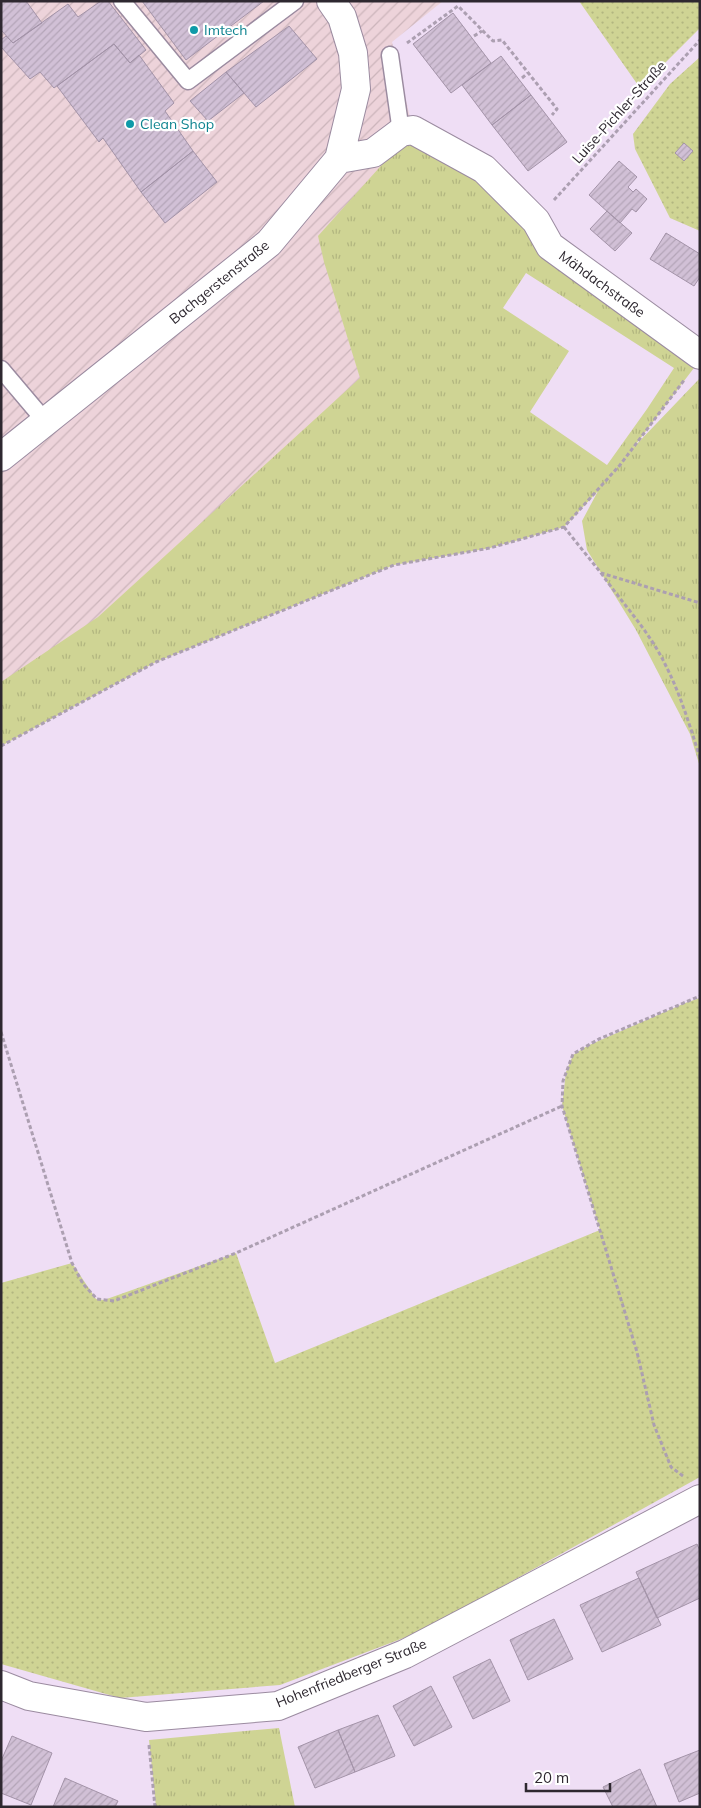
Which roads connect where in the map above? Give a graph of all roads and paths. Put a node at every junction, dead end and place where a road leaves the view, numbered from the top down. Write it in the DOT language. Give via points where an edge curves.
graph roads {
  1 [pos="122,1"];
  2 [pos="295,1"];
  3 [pos="331,1"];
  4 [pos="482,31"];
  5 [pos="474,36"];
  6 [pos="700,40"];
  7 [pos="390,55"];
  8 [pos="528,73"];
  9 [pos="522,78"];
  10 [pos="552,115"];
  11 [pos="401,132"];
  12 [pos="339,159"];
  13 [pos="555,198"];
  14 [pos="694,365"];
  15 [pos="1,370"];
  16 [pos="45,421"];
  17 [pos="1,457"];
  18 [pos="564,527"];
  19 [pos="601,574"];
  20 [pos="700,603"];
  21 [pos="1,746"];
  22 [pos="700,758"];
  23 [pos="700,996"];
  24 [pos="1,1032"];
  25 [pos="562,1106"];
  26 [pos="671,1467"];
  27 [pos="700,1499"];
  28 [pos="1,1685"];
  29 [pos="148,1738"];
  30 [pos="156,1807"];
  1 -- 2 [label="lane" via="188,81"];
  3 -- 12 [label="street, Bachgerstenstraße" via="342,17 353,53 356,89"];
  4 -- 5 [label="path"];
  4 -- 7 [label="path" via="458,6"];
  4 -- 8 [label="path" via="493,40 502,40"];
  6 -- 13 [label="path, Luise-Pichler-Straße"];
  7 -- 11 [label="lane"];
  8 -- 9 [label="path"];
  8 -- 10 [label="path" via="558,109"];
  11 -- 12 [label="street" via="373,153"];
  11 -- 14 [label="street, Mähdachstraße" via="413,130 484,169 536,221 550,246"];
  12 -- 16 [label="street, Bachgerstenstraße" via="268,243"];
  14 -- 18 [label="path" via="625,459"];
  15 -- 16 [label="lane"];
  16 -- 17 [label="street, Bachgerstenstraße"];
  18 -- 19 [label="path"];
  18 -- 21 [label="path" via="490,548 394,565 156,662"];
  19 -- 20 [label="path"];
  19 -- 22 [label="path" via="665,663"];
  23 -- 25 [label="path" via="599,1039 574,1054 563,1081"];
  24 -- 25 [label="path" via="72,1264 83,1284 97,1299 114,1301 236,1253"];
  25 -- 26 [label="path" via="637,1352 654,1425"];
  27 -- 28 [label="street, Hohenfriedberger Straße" via="405,1654 278,1706 146,1717 29,1696"];
  29 -- 30 [label="path"];
}
